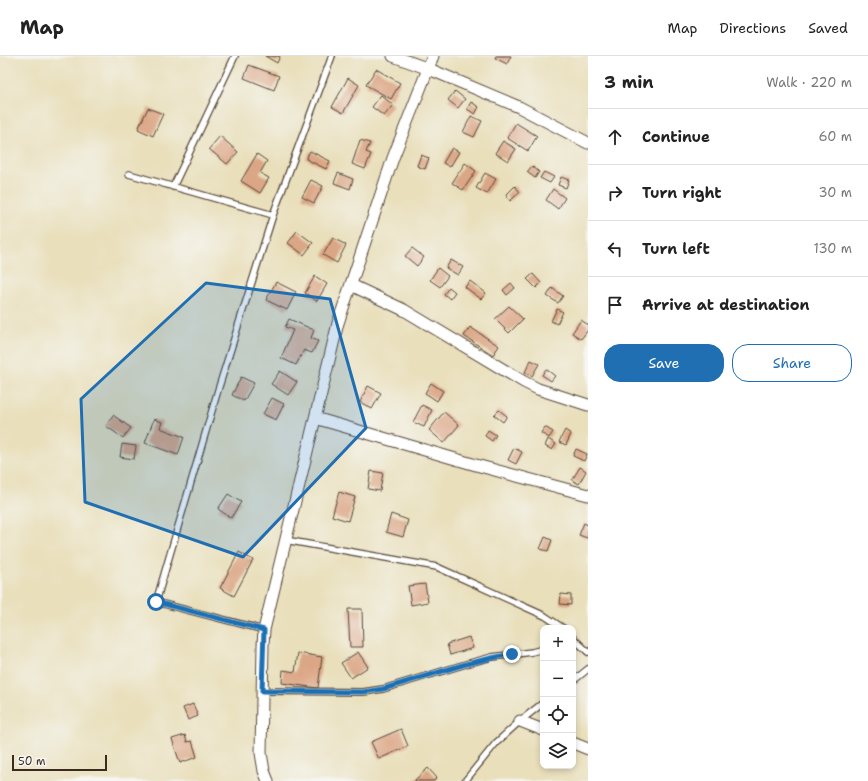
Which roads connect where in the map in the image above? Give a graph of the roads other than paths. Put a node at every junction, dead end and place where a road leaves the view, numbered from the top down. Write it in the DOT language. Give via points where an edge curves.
graph roads {
  1 [pos="235,56"];
  2 [pos="332,56"];
  3 [pos="393,56"];
  4 [pos="433,56"];
  5 [pos="429,69"];
  6 [pos="588,143"];
  7 [pos="129,174"];
  8 [pos="173,187"];
  9 [pos="273,214"];
  10 [pos="351,286"];
  11 [pos="588,405"];
  12 [pos="315,418"];
  13 [pos="588,495"];
  14 [pos="286,540"];
  15 [pos="558,625"];
  16 [pos="264,630"];
  17 [pos="576,642"];
  18 [pos="540,650"];
  19 [pos="588,652"];
  20 [pos="588,669"];
  21 [pos="576,679"];
  22 [pos="262,691"];
  23 [pos="540,706"];
  24 [pos="520,721"];
  25 [pos="540,729"];
  26 [pos="576,744"];
  27 [pos="588,749"];
  28 [pos="268,781"];
  29 [pos="465,781"];
  1 -- 8 [label="lane"];
  2 -- 9 [label="lane"];
  3 -- 5 [label="street"];
  4 -- 5 [label="street"];
  5 -- 6 [label="street" via="519,107"];
  5 -- 10 [label="street" via="394,158"];
  7 -- 8 [label="lane"];
  8 -- 9 [label="lane"];
  9 -- 16 [label="lane" via="156,602"];
  10 -- 11 [label="street" via="404,310 524,382"];
  10 -- 12 [label="street" via="338,323"];
  12 -- 13 [label="street"];
  12 -- 14 [label="street"];
  14 -- 15 [label="lane" via="437,567 545,616"];
  14 -- 16 [label="street"];
  16 -- 22 [label="street"];
  17 -- 19 [label="lane"];
  18 -- 22 [label="lane" via="485,659 383,689 363,692"];
  20 -- 21 [label="lane"];
  22 -- 28 [label="street" via="261,753"];
  23 -- 24 [label="lane"];
  24 -- 25 [label="street"];
  24 -- 29 [label="lane" via="496,743"];
  26 -- 27 [label="street"];
}
